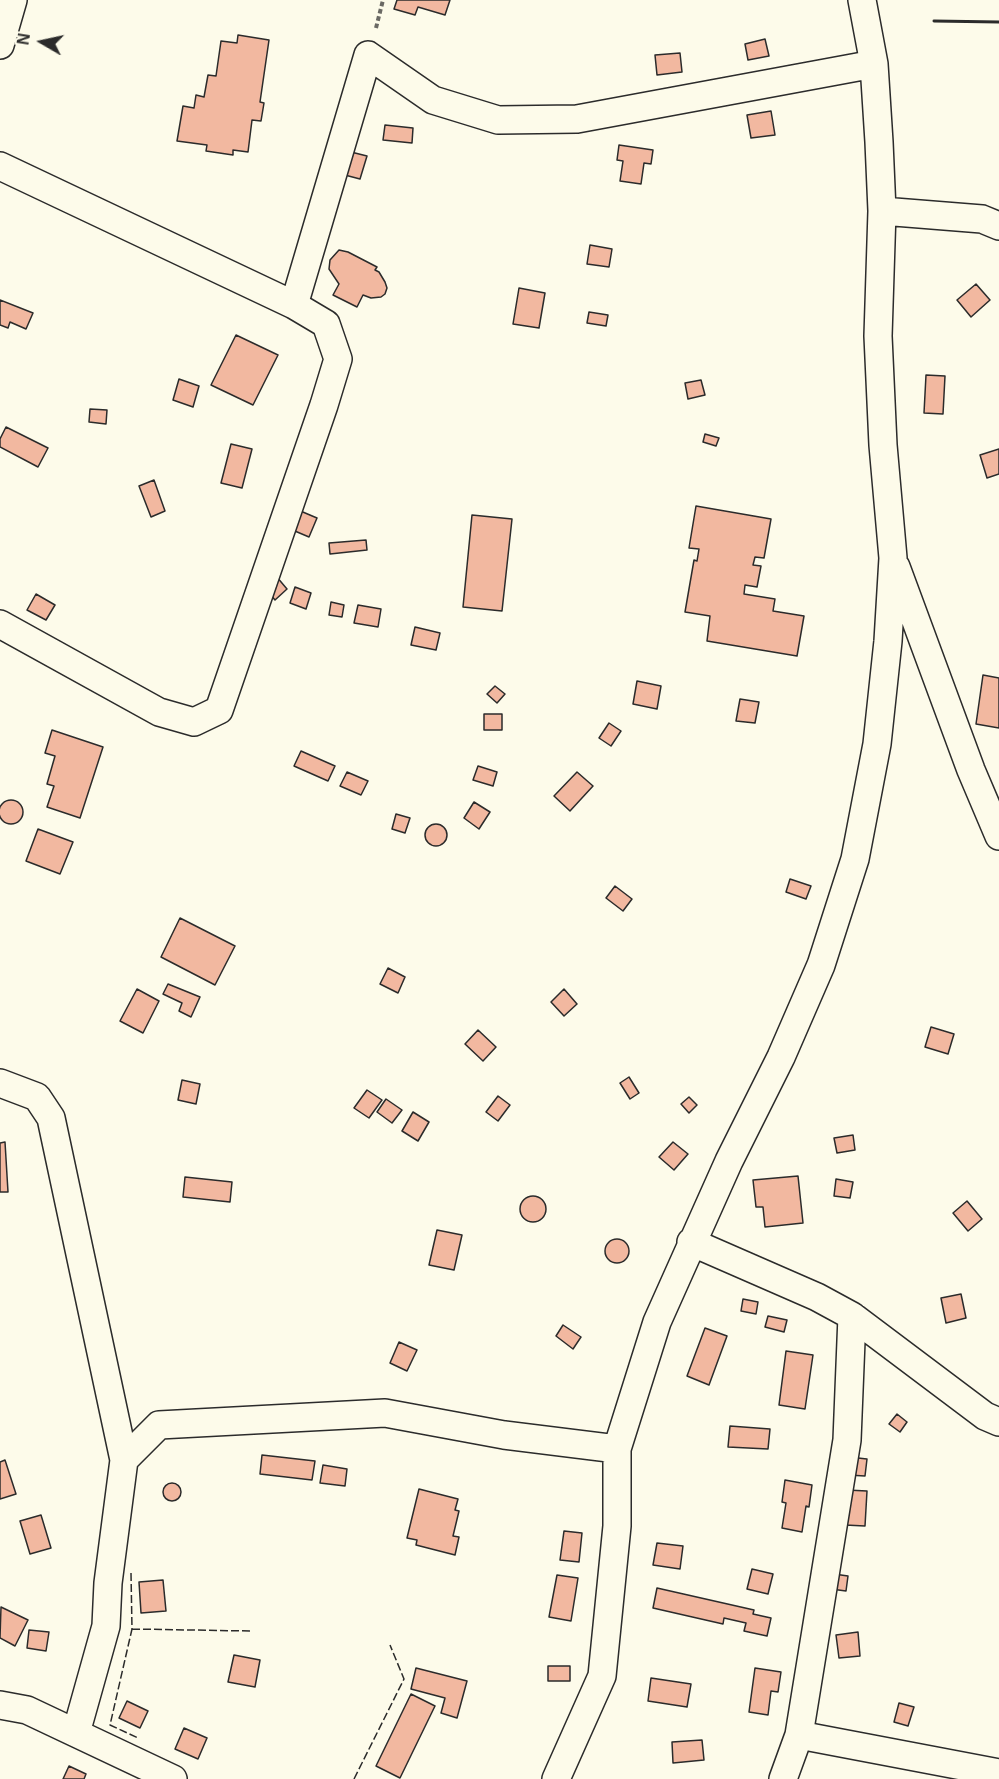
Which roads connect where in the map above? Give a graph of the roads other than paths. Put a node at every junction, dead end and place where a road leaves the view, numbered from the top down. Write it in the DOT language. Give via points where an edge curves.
graph roads {
  1 [pos="13,0"];
  2 [pos="862,0"];
  3 [pos="0,45"];
  4 [pos="874,64"];
  5 [pos="0,166"];
  6 [pos="882,211"];
  7 [pos="999,226"];
  8 [pos="294,305"];
  9 [pos="892,558"];
  10 [pos="0,624"];
  11 [pos="999,836"];
  12 [pos="0,1083"];
  13 [pos="691,1242"];
  14 [pos="852,1316"];
  15 [pos="999,1422"];
  16 [pos="617,1449"];
  17 [pos="124,1460"];
  18 [pos="0,1705"];
  19 [pos="76,1733"];
  20 [pos="799,1735"];
  21 [pos="999,1773"];
  22 [pos="173,1779"];
  23 [pos="556,1779"];
  24 [pos="783,1779"];
  1 -- 3 [label="street"];
  2 -- 4 [label="street"];
  4 -- 6 [label="street"];
  4 -- 8 [label="street" via="577,119 498,120 433,100 368,55"];
  5 -- 8 [label="street"];
  6 -- 7 [label="street" via="982,219"];
  6 -- 9 [label="street" via="878,336"];
  8 -- 10 [label="street" via="326,324 338,358 219,710 194,723 159,712"];
  9 -- 11 [label="street"];
  9 -- 13 [label="street" via="877,744 855,859 817,975"];
  12 -- 17 [label="street" via="38,1097 51,1118"];
  13 -- 14 [label="street"];
  13 -- 16 [label="street" via="657,1322"];
  14 -- 15 [label="street" via="985,1416"];
  14 -- 20 [label="street" via="847,1440"];
  16 -- 17 [label="street" via="504,1435 385,1413 159,1425"];
  16 -- 23 [label="street" via="617,1526 602,1676"];
  17 -- 19 [label="street" via="106,1626"];
  18 -- 19 [label="street" via="27,1710"];
  19 -- 22 [label="street"];
  20 -- 21 [label="street"];
  20 -- 24 [label="street"];
}
